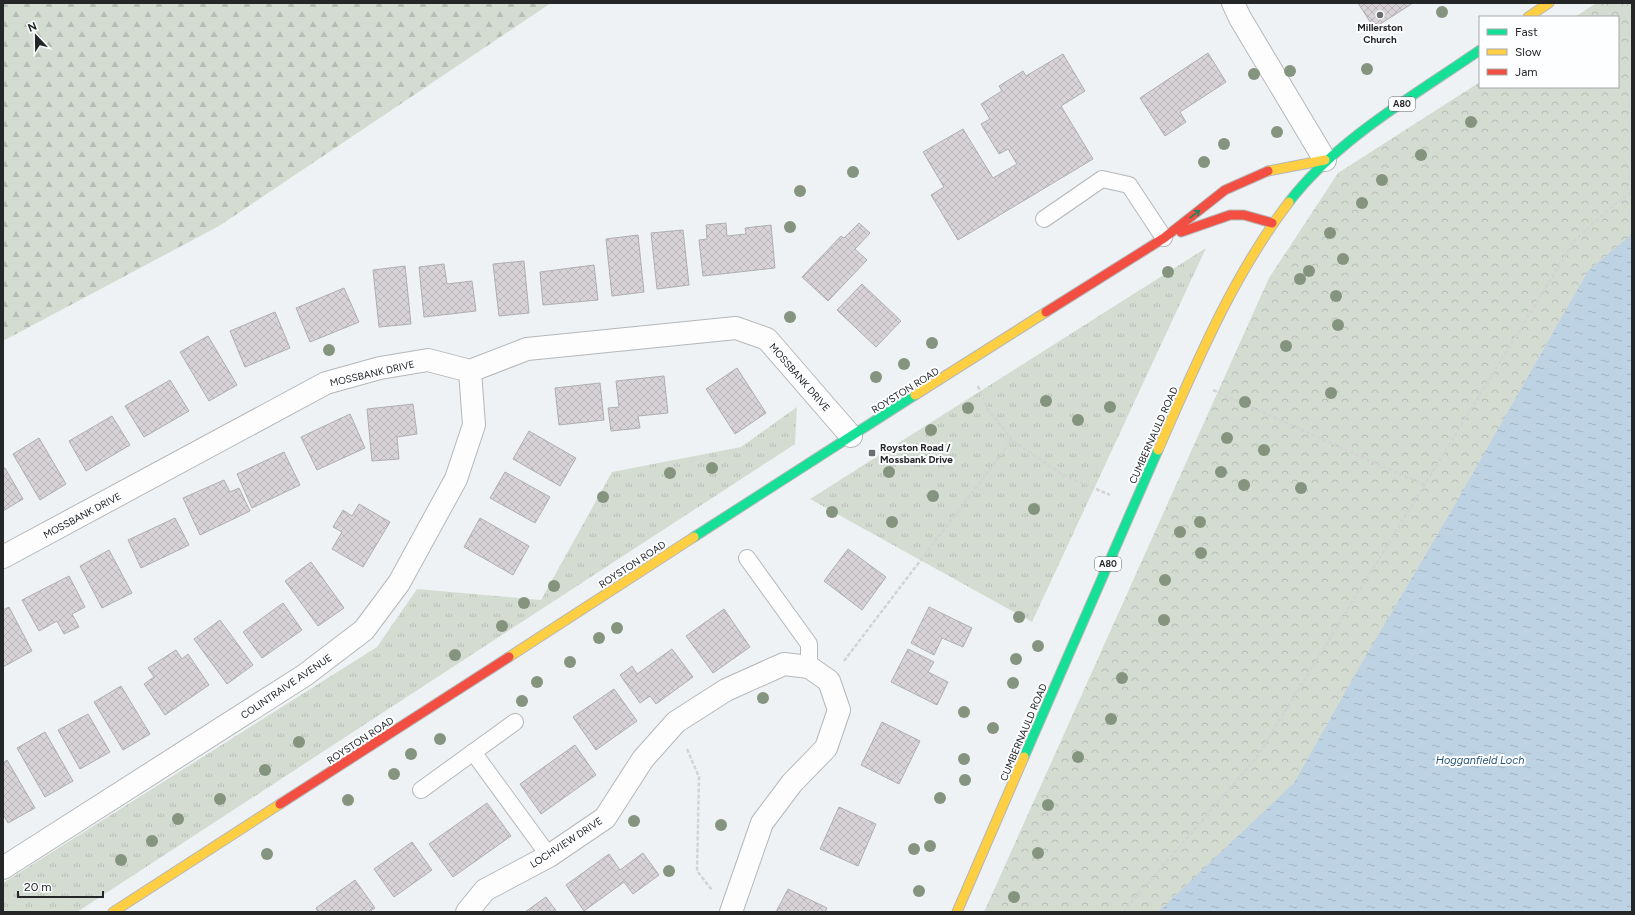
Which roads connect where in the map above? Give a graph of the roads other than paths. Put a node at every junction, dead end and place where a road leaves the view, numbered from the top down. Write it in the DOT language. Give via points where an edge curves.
graph roads {
  1 [pos="1233,3"];
  2 [pos="1549,3"];
  3 [pos="1530,16"];
  4 [pos="1479,51"];
  5 [pos="1325,160"];
  6 [pos="1044,219"];
  7 [pos="1272,223"];
  8 [pos="1164,238"];
  9 [pos="470,371"];
  10 [pos="851,436"];
  11 [pos="3,557"];
  12 [pos="747,558"];
  13 [pos="809,667"];
  14 [pos="514,722"];
  15 [pos="473,752"];
  16 [pos="420,790"];
  17 [pos="549,856"];
  18 [pos="3,868"];
  19 [pos="113,912"];
  20 [pos="467,912"];
  21 [pos="731,912"];
  22 [pos="957,912"];
  1 -- 5 [label="street"];
  2 -- 3 [label="street"];
  4 -- 5 [label="street, CUMBERNAULD ROAD / A80"];
  5 -- 7 [label="street, CUMBERNAULD ROAD / A80"];
  8 -- 5 [label="street, ROYSTON ROAD, one-way" via="1225,190 1244,180 1264,172"];
  6 -- 8 [label="lane" via="1102,179 1129,185"];
  7 -- 8 [label="street, ROYSTON ROAD" via="1244,214 1230,215"];
  7 -- 22 [label="street, CUMBERNAULD ROAD / A80" via="1219,314"];
  8 -- 10 [label="street, ROYSTON ROAD"];
  9 -- 10 [label="street, MOSSBANK DRIVE" via="527,349 736,328 767,339"];
  9 -- 11 [label="street, MOSSBANK DRIVE" via="428,360 380,368 326,383"];
  9 -- 18 [label="street, COLINTRAIVE AVENUE" via="474,425 456,479 399,583 364,630 305,675"];
  10 -- 19 [label="street, ROYSTON ROAD"];
  12 -- 13 [label="lane" via="809,644"];
  13 -- 17 [label="street, LOCHVIEW DRIVE" via="784,664 726,690 676,722 643,759 604,818"];
  13 -- 21 [label="street, LOCHVIEW DRIVE" via="829,681 839,710 826,748 792,783 762,822"];
  14 -- 15 [label="lane"];
  15 -- 16 [label="lane"];
  15 -- 17 [label="lane"];
  17 -- 20 [label="street, LOCHVIEW DRIVE" via="485,890"];
}
